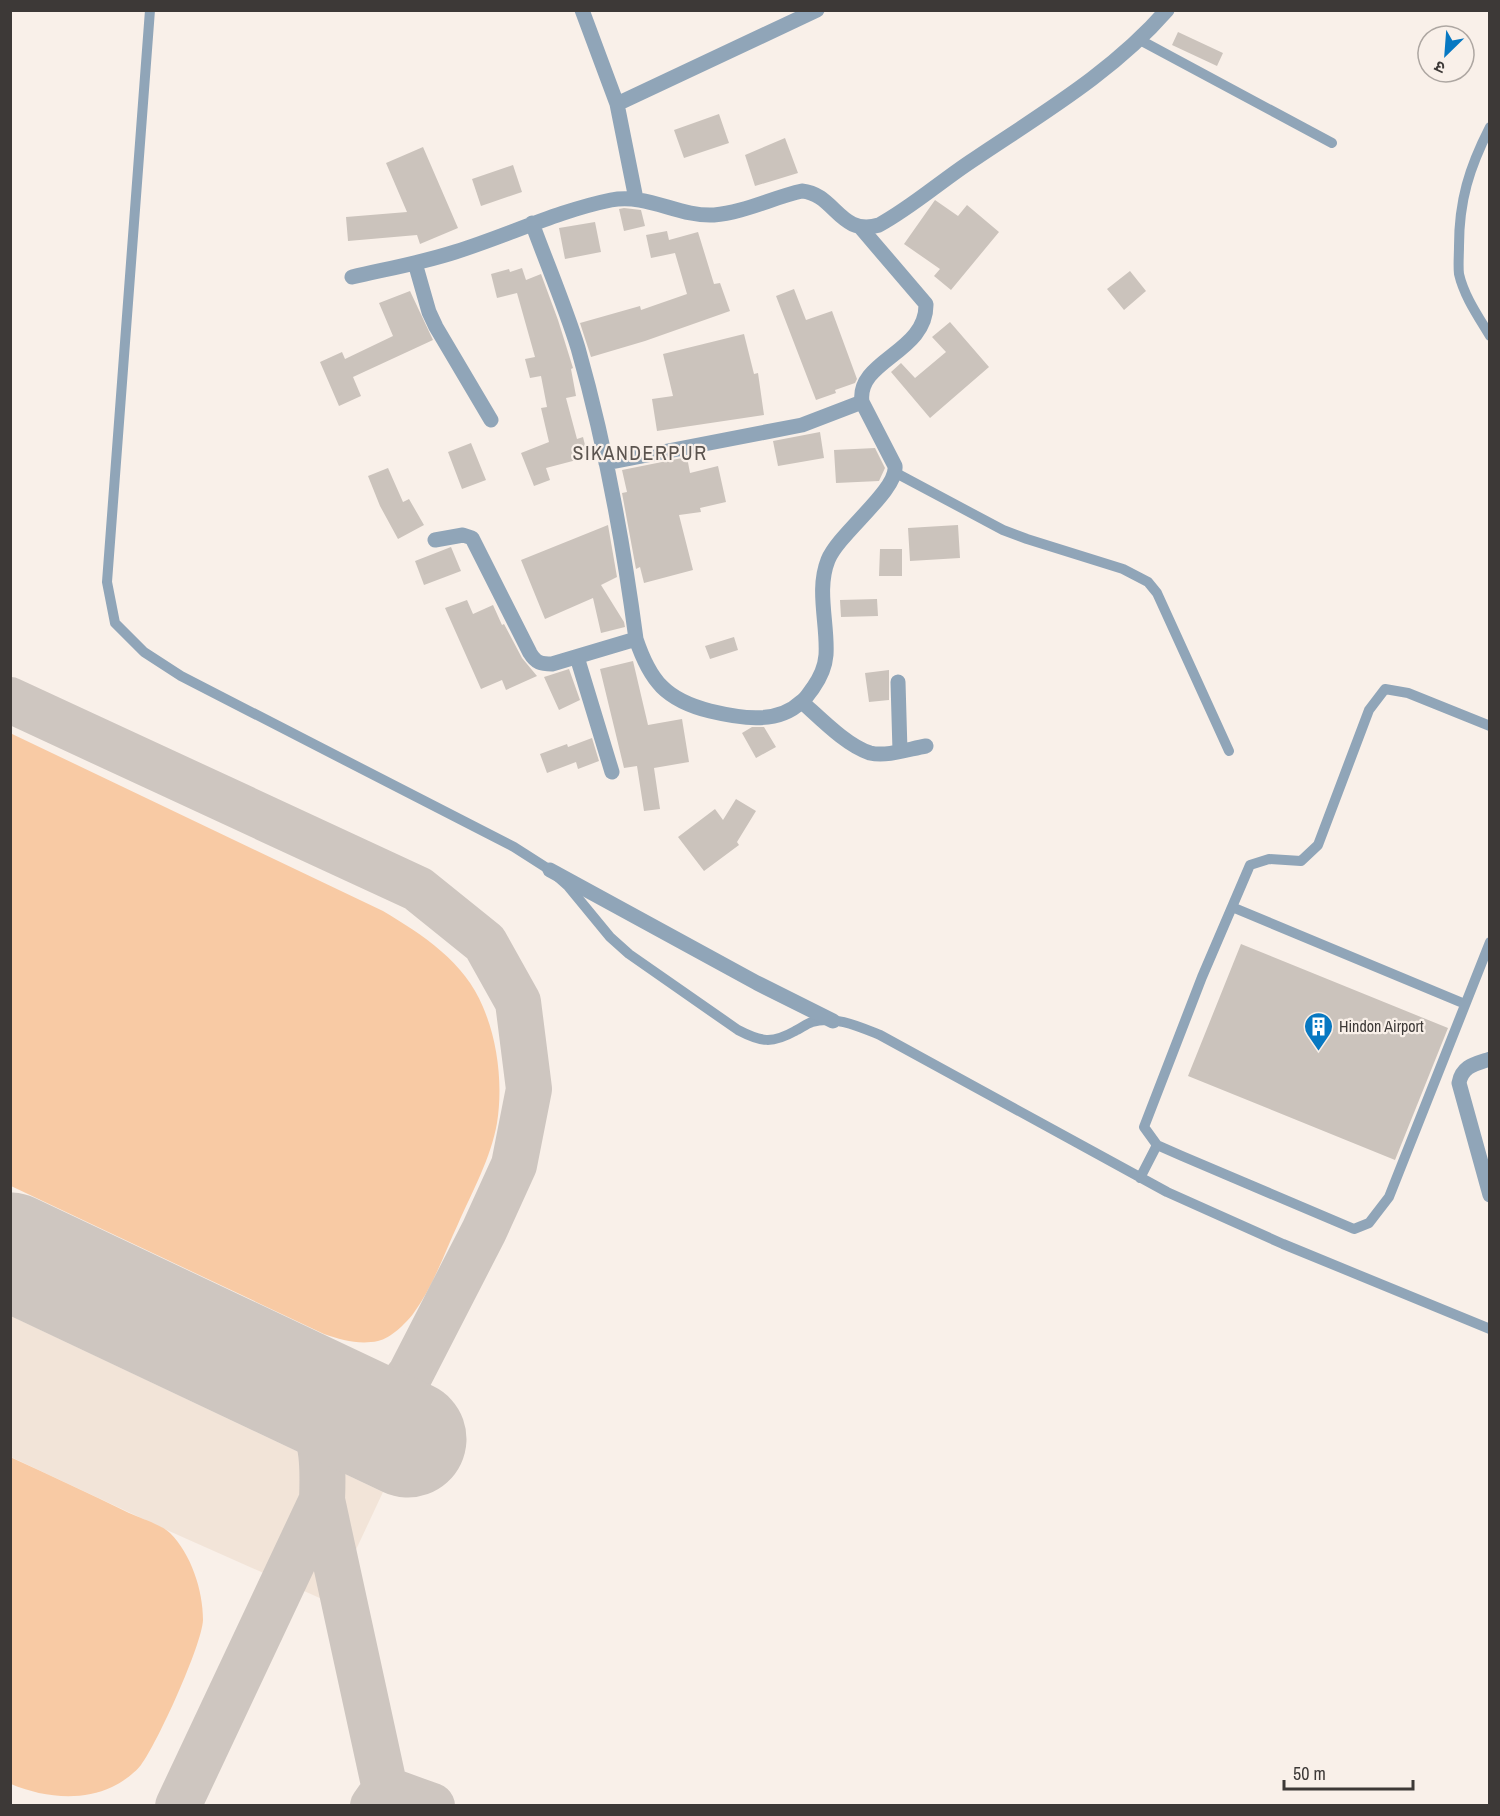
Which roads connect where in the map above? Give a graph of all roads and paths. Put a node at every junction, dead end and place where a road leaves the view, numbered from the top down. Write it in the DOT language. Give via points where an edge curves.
graph roads {
  1 [pos="150,10"];
  2 [pos="582,10"];
  3 [pos="817,10"];
  4 [pos="1167,10"];
  5 [pos="789,16"];
  6 [pos="1140,40"];
  7 [pos="617,104"];
  8 [pos="1490,128"];
  9 [pos="1332,143"];
  10 [pos="636,199"];
  11 [pos="532,223"];
  12 [pos="861,228"];
  13 [pos="415,263"];
  14 [pos="352,277"];
  15 [pos="1490,336"];
  16 [pos="862,402"];
  17 [pos="491,420"];
  18 [pos="606,464"];
  19 [pos="896,474"];
  20 [pos="435,540"];
  21 [pos="636,639"];
  22 [pos="577,657"];
  23 [pos="898,682"];
  24 [pos="802,702"];
  25 [pos="1490,726"];
  26 [pos="926,746"];
  27 [pos="1229,750"];
  28 [pos="900,751"];
  29 [pos="612,772"];
  30 [pos="550,870"];
  31 [pos="1232,907"];
  32 [pos="1490,942"];
  33 [pos="1465,1004"];
  34 [pos="833,1021"];
  35 [pos="1490,1059"];
  36 [pos="1157,1145"];
  37 [pos="1140,1178"];
  38 [pos="1490,1195"];
  39 [pos="1490,1329"];
  1 -- 30 [label="lane" via="107,582 115,623 144,652 181,676 514,847"];
  2 -- 7 [label="street"];
  3 -- 5 [label="street"];
  4 -- 6 [label="street"];
  5 -- 7 [label="street"];
  6 -- 9 [label="lane"];
  6 -- 12 [label="street" via="1072,94 889,220"];
  7 -- 10 [label="street"];
  8 -- 15 [label="lane" via="1467,176 1459,236 1459,273 1469,301"];
  10 -- 11 [label="street" via="611,200"];
  10 -- 12 [label="street" via="713,215 788,194 812,192 847,222"];
  11 -- 13 [label="street" via="457,252"];
  11 -- 18 [label="street" via="577,345"];
  12 -- 16 [label="street" via="926,304 923,325 916,336 864,381 860,391"];
  13 -- 14 [label="street"];
  13 -- 17 [label="street" via="436,327"];
  16 -- 18 [label="street" via="802,425"];
  16 -- 19 [label="street"];
  18 -- 21 [label="street"];
  19 -- 24 [label="street" via="828,558 823,576 824,669"];
  19 -- 27 [label="lane" via="1003,530 1124,569 1148,582 1157,592"];
  20 -- 22 [label="street" via="463,535 472,538 535,660 552,664"];
  21 -- 22 [label="street"];
  21 -- 24 [label="street" via="655,680 676,699 688,704 730,715 771,717"];
  22 -- 29 [label="street"];
  23 -- 28 [label="street"];
  24 -- 28 [label="street" via="855,746 871,753"];
  25 -- 31 [label="lane" via="1408,693 1385,689 1369,710 1318,846 1301,861 1269,859 1250,865"];
  26 -- 28 [label="street"];
  30 -- 34 [label="street"];
  30 -- 34 [label="lane" via="629,954 738,1030 755,1039 771,1041 813,1022"];
  31 -- 33 [label="lane"];
  31 -- 36 [label="lane" via="1144,1127"];
  32 -- 33 [label="lane"];
  33 -- 36 [label="lane" via="1389,1197 1369,1223 1354,1229"];
  34 -- 37 [label="lane" via="880,1035"];
  35 -- 38 [label="street" via="1466,1067 1459,1083"];
  36 -- 37 [label="lane"];
  37 -- 39 [label="lane" via="1283,1244"];
}
